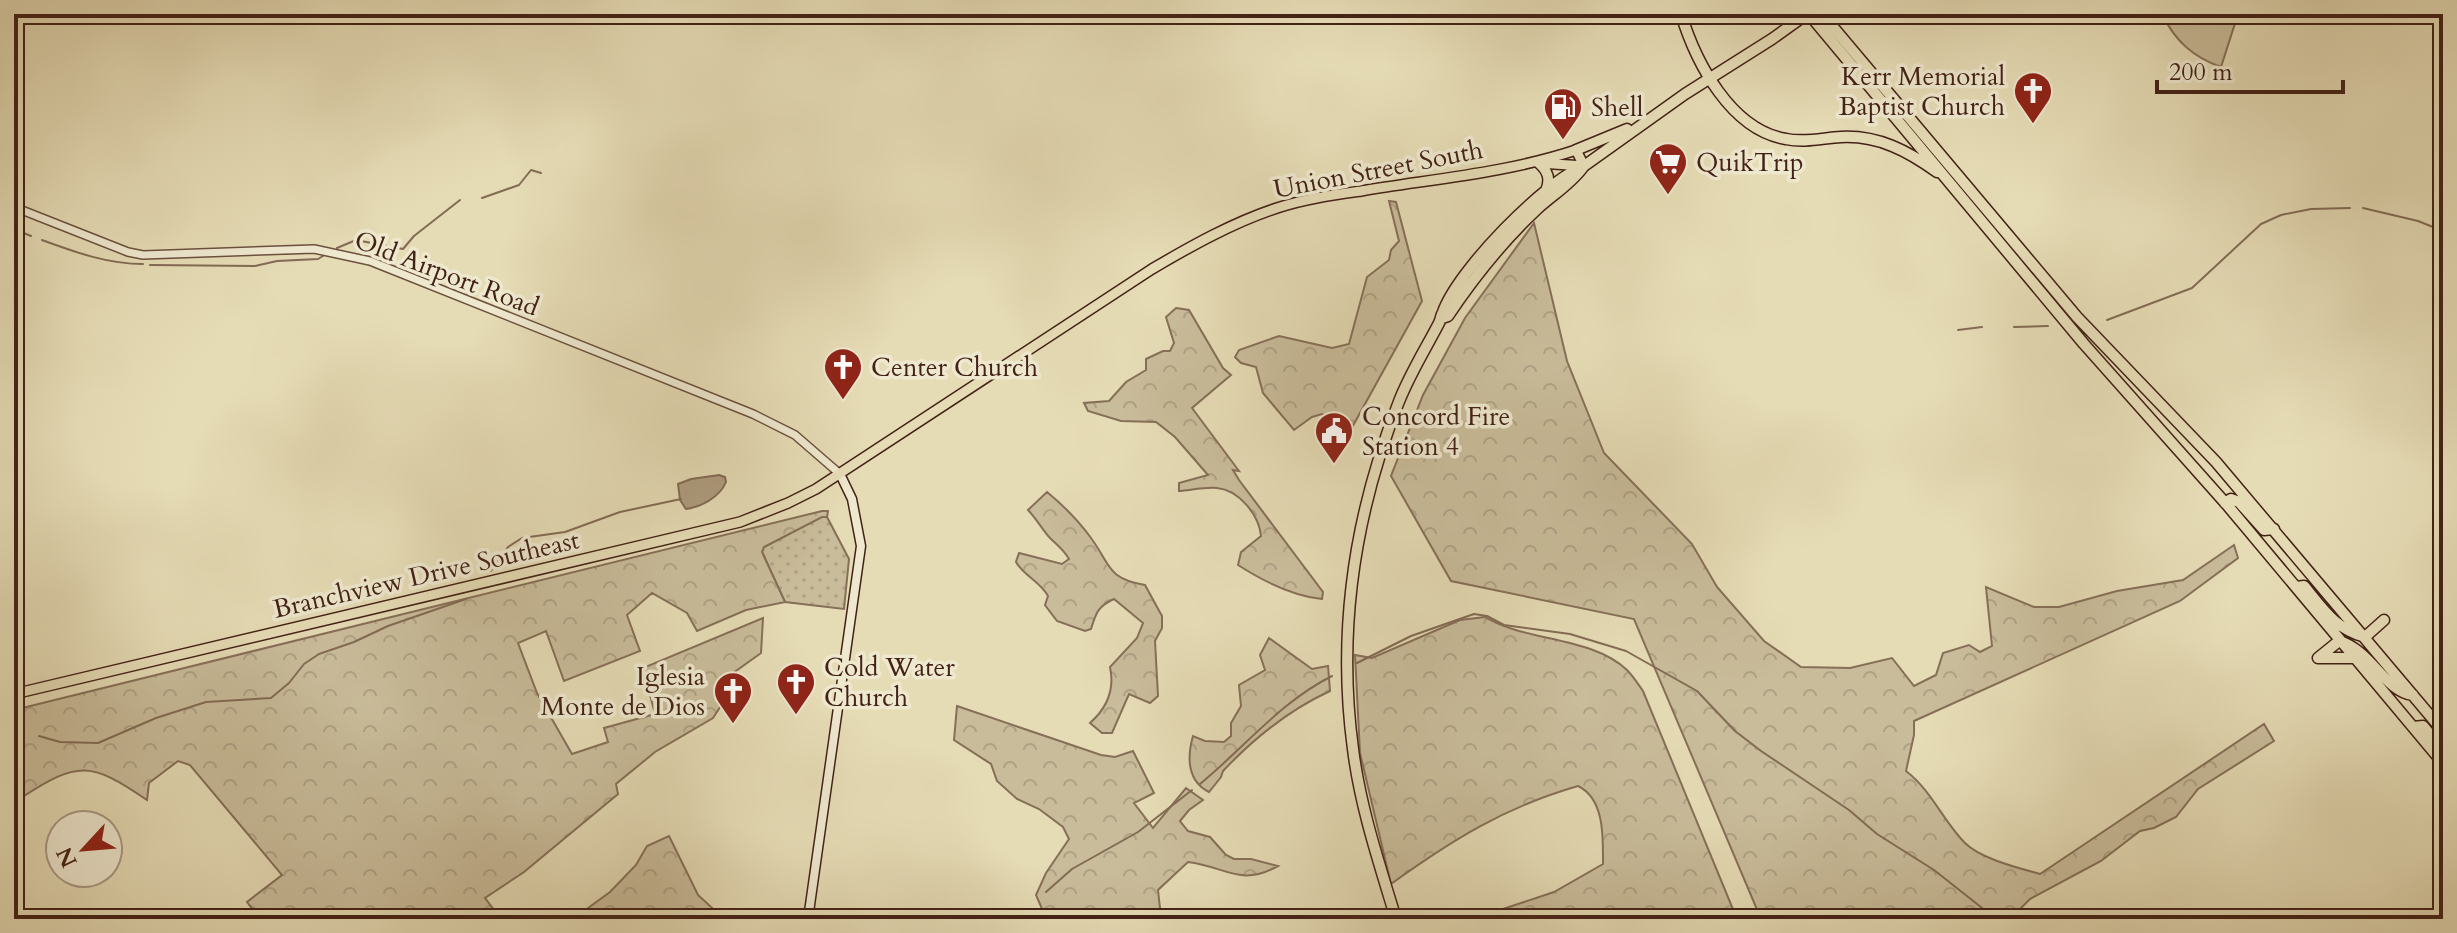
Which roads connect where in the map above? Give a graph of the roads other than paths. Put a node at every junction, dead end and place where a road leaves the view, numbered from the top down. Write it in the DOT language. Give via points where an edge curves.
graph roads {
  1 [pos="1681,14"];
  2 [pos="1808,14"];
  3 [pos="1822,14"];
  4 [pos="1711,77"];
  5 [pos="1647,120"];
  6 [pos="1576,150"];
  7 [pos="1539,163"];
  8 [pos="1584,166"];
  9 [pos="1948,180"];
  10 [pos="1546,191"];
  11 [pos="14,207"];
  12 [pos="1442,318"];
  13 [pos="840,474"];
  14 [pos="2225,503"];
  15 [pos="2274,529"];
  16 [pos="2296,587"];
  17 [pos="2354,624"];
  18 [pos="2365,637"];
  19 [pos="2339,641"];
  20 [pos="2356,658"];
  21 [pos="14,694"];
  22 [pos="2413,695"];
  23 [pos="2413,727"];
  24 [pos="2443,731"];
  25 [pos="2443,750"];
  26 [pos="2443,763"];
  27 [pos="808,919"];
  28 [pos="1396,919"];
  1 -- 4 [label="highway"];
  2 -- 4 [label="highway"];
  2 -- 9 [label="highway"];
  3 -- 15 [label="highway" via="2077,317"];
  4 -- 5 [label="highway"];
  4 -- 9 [label="highway" via="1744,120 1773,136 1873,140 1909,154"];
  5 -- 6 [label="highway"];
  5 -- 8 [label="highway"];
  6 -- 7 [label="main road, Union Street South"];
  6 -- 8 [label="main road"];
  7 -- 8 [label="main road, Union Street South"];
  7 -- 10 [label="highway" via="1546,169"];
  7 -- 13 [label="main road, Union Street South" via="1322,197 1253,217 1152,269"];
  8 -- 10 [label="highway"];
  8 -- 12 [label="highway" via="1494,253"];
  9 -- 14 [label="highway"];
  10 -- 12 [label="highway" via="1472,267"];
  11 -- 13 [label="street, Old Airport Road" via="143,255 314,249 370,261 753,414 795,435"];
  12 -- 28 [label="highway" via="1398,404 1369,489 1348,624 1353,751"];
  13 -- 21 [label="main road, Branchview Drive Southeast" via="788,503 719,527"];
  13 -- 27 [label="main road" via="852,499 861,546"];
  14 -- 15 [label="highway" via="2239,502 2264,530"];
  14 -- 16 [label="highway"];
  15 -- 17 [label="highway"];
  16 -- 18 [label="highway" via="2304,586 2337,625"];
  16 -- 19 [label="highway"];
  17 -- 18 [label="highway"];
  17 -- 18 [label="highway" via="2384,620"];
  18 -- 22 [label="highway"];
  19 -- 20 [label="highway"];
  19 -- 20 [label="highway" via="2318,658"];
  19 -- 22 [label="highway" via="2357,648 2401,694"];
  20 -- 23 [label="highway"];
  22 -- 24 [label="highway"];
  23 -- 25 [label="highway" via="2423,726"];
  23 -- 26 [label="highway"];
}
